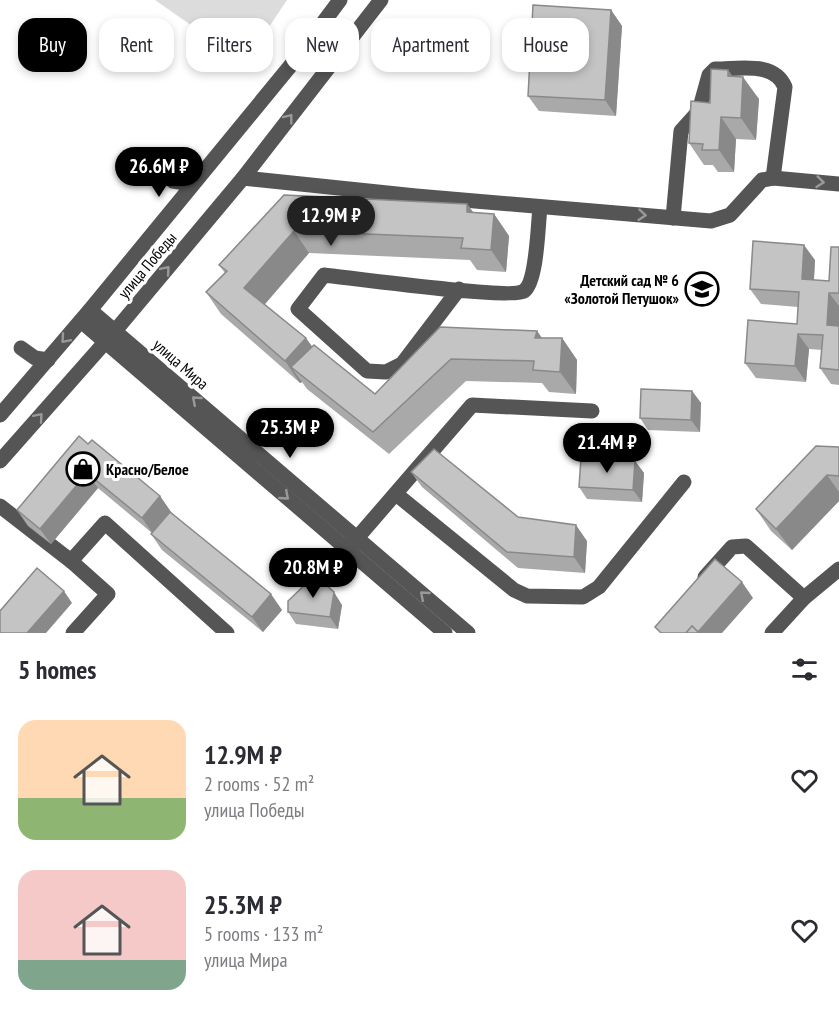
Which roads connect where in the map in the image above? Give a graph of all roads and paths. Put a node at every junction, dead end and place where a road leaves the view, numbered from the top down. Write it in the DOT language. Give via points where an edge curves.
graph roads {
  1 [pos="340,0"];
  2 [pos="381,0"];
  3 [pos="243,178"];
  4 [pos="773,178"];
  5 [pos="172,181"];
  6 [pos="192,184"];
  7 [pos="839,184"];
  8 [pos="540,207"];
  9 [pos="673,218"];
  10 [pos="459,289"];
  11 [pos="85,316"];
  12 [pos="110,337"];
  13 [pos="21,348"];
  14 [pos="48,360"];
  15 [pos="592,411"];
  16 [pos="0,415"];
  17 [pos="0,461"];
  18 [pos="684,482"];
  19 [pos="396,494"];
  20 [pos="0,506"];
  21 [pos="352,543"];
  22 [pos="71,561"];
  23 [pos="839,569"];
  24 [pos="694,590"];
  25 [pos="804,597"];
  26 [pos="73,633"];
  27 [pos="227,633"];
  28 [pos="445,633"];
  29 [pos="468,633"];
  30 [pos="771,633"];
  1 -- 6 [label="street, улица Победы"];
  3 -- 2 [label="street, улица Победы, one-way"];
  3 -- 8 [label="street"];
  12 -- 3 [label="street, улица Победы, one-way"];
  4 -- 7 [label="street, one-way"];
  4 -- 9 [label="street" via="762,180 730,215 711,221"];
  4 -- 9 [label="street" via="785,87 780,76 768,69 715,69 699,111 681,131"];
  5 -- 6 [label="street"];
  6 -- 11 [label="street, улица Победы"];
  8 -- 9 [label="street, one-way"];
  8 -- 10 [label="street" via="532,279 526,290 514,294"];
  10 -- 10 [label="street" via="324,276 298,309 367,371 386,372 402,364"];
  11 -- 12 [label="street, улица Мира"];
  11 -- 14 [label="street, улица Победы, one-way"];
  17 -- 12 [label="street, улица Победы, one-way"];
  12 -- 21 [label="street, улица Мира"];
  13 -- 14 [label="street" via="35,358"];
  14 -- 16 [label="street, улица Победы"];
  15 -- 19 [label="street" via="472,405"];
  18 -- 19 [label="street" via="599,587 583,597 527,596 514,590"];
  19 -- 21 [label="street"];
  20 -- 22 [label="street"];
  21 -- 28 [label="street, улица Мира"];
  29 -- 21 [label="street, улица Мира, one-way"];
  22 -- 26 [label="street" via="108,594"];
  22 -- 27 [label="street" via="105,523"];
  23 -- 25 [label="street"];
  24 -- 25 [label="street" via="732,547 746,546"];
  25 -- 30 [label="street"];
}
